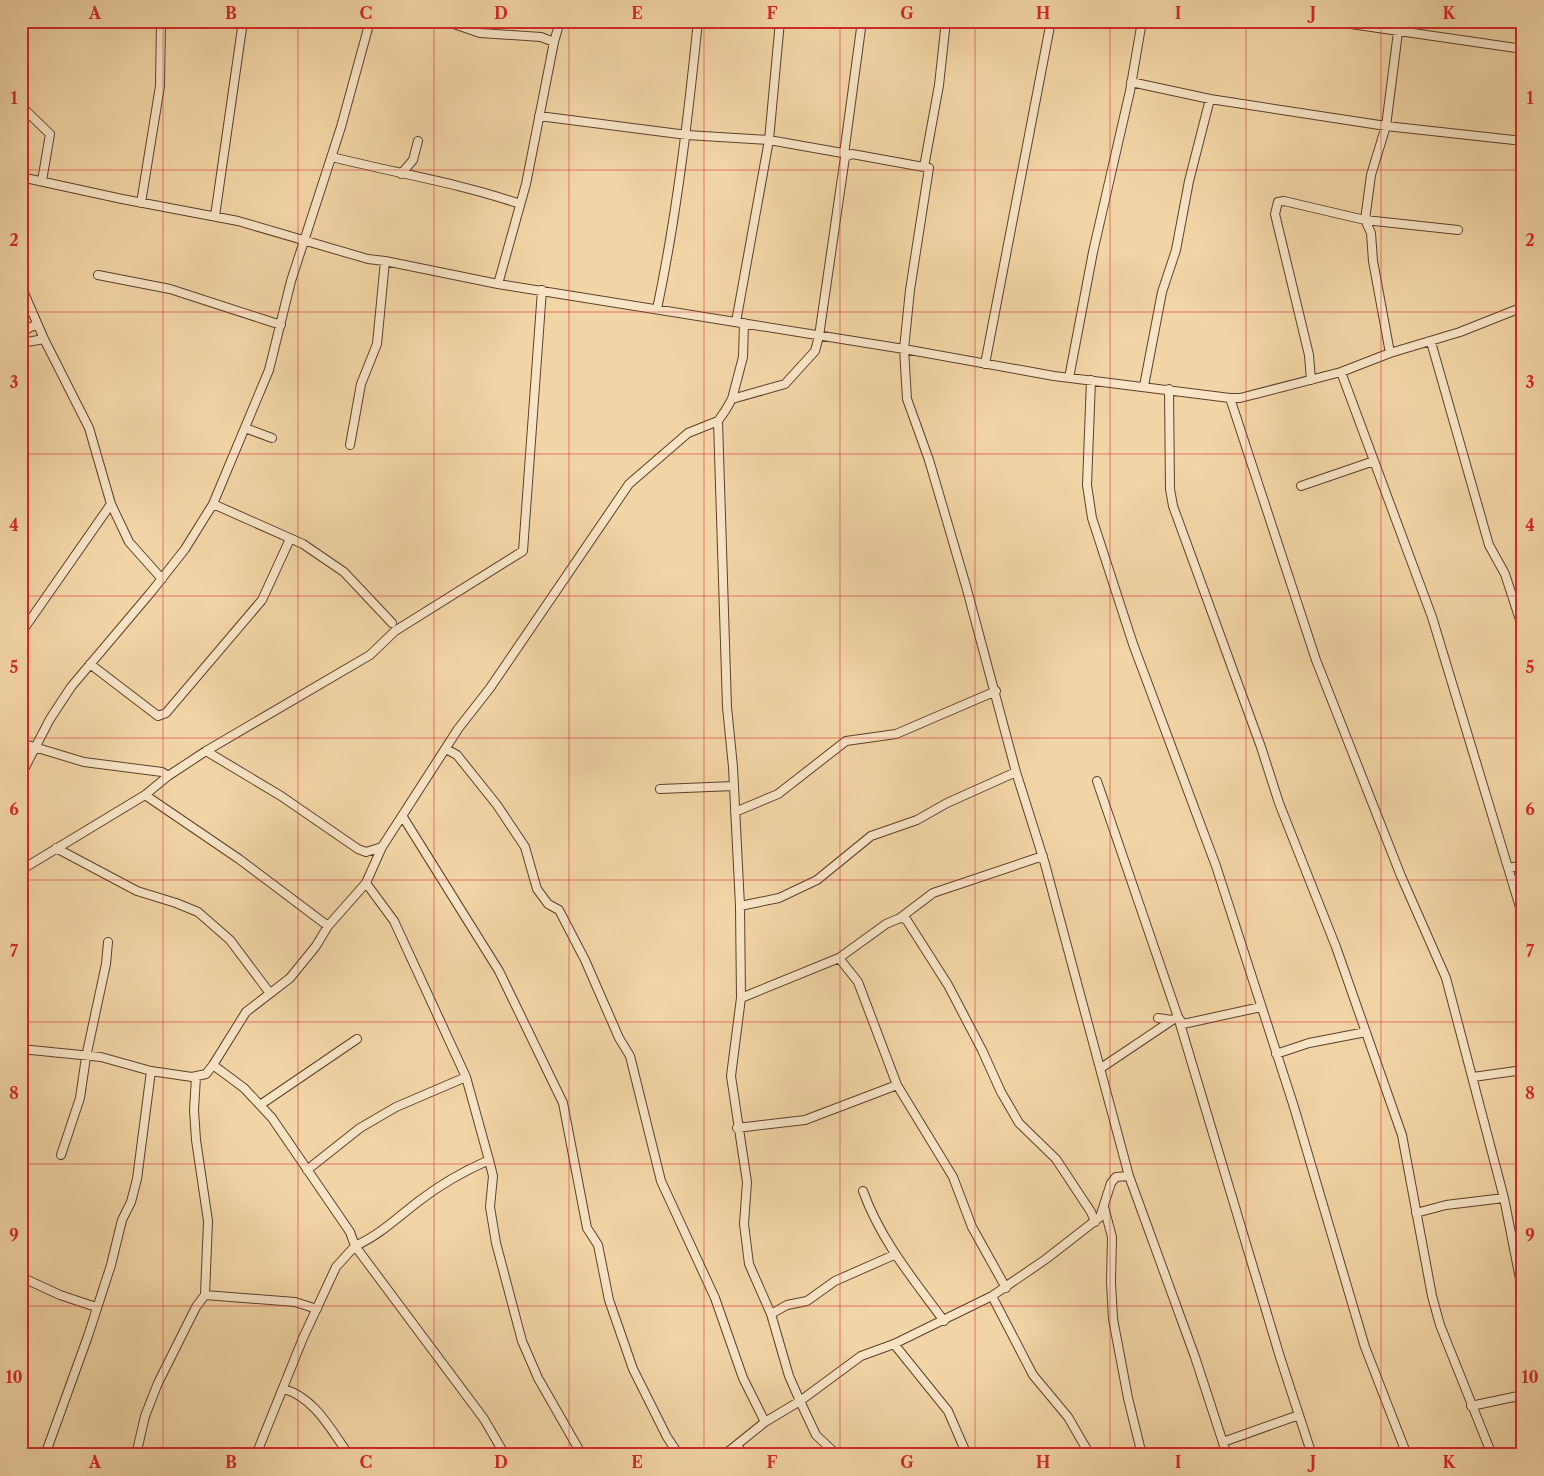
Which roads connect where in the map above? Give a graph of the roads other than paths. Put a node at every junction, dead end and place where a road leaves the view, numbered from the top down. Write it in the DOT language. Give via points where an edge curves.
graph roads {
  1 [pos="161,21"];
  2 [pos="243,21"];
  3 [pos="370,21"];
  4 [pos="445,21"];
  5 [pos="560,21"];
  6 [pos="698,21"];
  7 [pos="780,21"];
  8 [pos="862,21"];
  9 [pos="946,21"];
  10 [pos="1050,21"];
  11 [pos="1142,21"];
  12 [pos="1330,21"];
  13 [pos="1398,32"];
  14 [pos="554,42"];
  15 [pos="1523,49"];
  16 [pos="1132,82"];
  17 [pos="1210,99"];
  18 [pos="21,106"];
  19 [pos="539,116"];
  20 [pos="1386,126"];
  21 [pos="687,135"];
  22 [pos="769,140"];
  23 [pos="418,141"];
  24 [pos="1523,141"];
  25 [pos="846,154"];
  26 [pos="332,157"];
  27 [pos="924,167"];
  28 [pos="401,174"];
  29 [pos="21,177"];
  30 [pos="42,181"];
  31 [pos="141,203"];
  32 [pos="520,204"];
  33 [pos="215,216"];
  34 [pos="1366,220"];
  35 [pos="1458,230"];
  36 [pos="305,240"];
  37 [pos="386,261"];
  38 [pos="98,275"];
  39 [pos="498,284"];
  40 [pos="21,286"];
  41 [pos="542,290"];
  42 [pos="1523,307"];
  43 [pos="657,309"];
  44 [pos="740,323"];
  45 [pos="38,324"];
  46 [pos="281,324"];
  47 [pos="21,332"];
  48 [pos="819,336"];
  49 [pos="44,339"];
  50 [pos="21,340"];
  51 [pos="1431,342"];
  52 [pos="904,349"];
  53 [pos="1390,353"];
  54 [pos="985,364"];
  55 [pos="1341,372"];
  56 [pos="1069,378"];
  57 [pos="1091,380"];
  58 [pos="1311,380"];
  59 [pos="1144,386"];
  60 [pos="1169,389"];
  61 [pos="1230,398"];
  62 [pos="732,399"];
  63 [pos="718,421"];
  64 [pos="245,428"];
  65 [pos="272,438"];
  66 [pos="350,445"];
  67 [pos="1374,461"];
  68 [pos="1301,486"];
  69 [pos="111,504"];
  70 [pos="213,504"];
  71 [pos="290,539"];
  72 [pos="162,579"];
  73 [pos="392,623"];
  74 [pos="1523,629"];
  75 [pos="21,633"];
  76 [pos="90,664"];
  77 [pos="996,692"];
  78 [pos="21,743"];
  79 [pos="446,749"];
  80 [pos="206,751"];
  81 [pos="1016,772"];
  82 [pos="21,775"];
  83 [pos="168,776"];
  84 [pos="1097,781"];
  85 [pos="734,786"];
  86 [pos="660,789"];
  87 [pos="145,795"];
  88 [pos="735,812"];
  89 [pos="403,817"];
  90 [pos="382,847"];
  91 [pos="56,848"];
  92 [pos="1043,856"];
  93 [pos="1523,865"];
  94 [pos="1509,868"];
  95 [pos="21,870"];
  96 [pos="366,883"];
  97 [pos="740,906"];
  98 [pos="1523,917"];
  99 [pos="900,918"];
  100 [pos="328,926"];
  101 [pos="108,942"];
  102 [pos="839,958"];
  103 [pos="269,992"];
  104 [pos="741,998"];
  105 [pos="1260,1007"];
  106 [pos="1178,1016"];
  107 [pos="1158,1018"];
  108 [pos="1366,1032"];
  109 [pos="357,1039"];
  110 [pos="21,1049"];
  111 [pos="1276,1054"];
  112 [pos="86,1057"];
  113 [pos="213,1065"];
  114 [pos="1101,1068"];
  115 [pos="1523,1070"];
  116 [pos="151,1071"];
  117 [pos="196,1077"];
  118 [pos="466,1077"];
  119 [pos="1473,1077"];
  120 [pos="897,1084"];
  121 [pos="260,1105"];
  122 [pos="737,1128"];
  123 [pos="61,1155"];
  124 [pos="489,1160"];
  125 [pos="307,1170"];
  126 [pos="1129,1176"];
  127 [pos="863,1191"];
  128 [pos="1504,1198"];
  129 [pos="1104,1207"];
  130 [pos="1416,1213"];
  131 [pos="1095,1222"];
  132 [pos="355,1246"];
  133 [pos="894,1255"];
  134 [pos="21,1277"];
  135 [pos="1006,1288"];
  136 [pos="1523,1294"];
  137 [pos="205,1295"];
  138 [pos="992,1296"];
  139 [pos="96,1307"];
  140 [pos="317,1309"];
  141 [pos="771,1314"];
  142 [pos="944,1321"];
  143 [pos="894,1344"];
  144 [pos="284,1389"];
  145 [pos="1523,1394"];
  146 [pos="800,1401"];
  147 [pos="1471,1406"];
  148 [pos="1299,1415"];
  149 [pos="765,1422"];
  150 [pos="1223,1442"];
  151 [pos="737,1445"];
  152 [pos="45,1455"];
  153 [pos="136,1455"];
  154 [pos="256,1455"];
  155 [pos="349,1455"];
  156 [pos="505,1455"];
  157 [pos="582,1455"];
  158 [pos="679,1455"];
  159 [pos="724,1455"];
  160 [pos="744,1455"];
  161 [pos="838,1455"];
  162 [pos="967,1455"];
  163 [pos="1090,1455"];
  164 [pos="1142,1455"];
  165 [pos="1227,1455"];
  166 [pos="1312,1455"];
  167 [pos="1406,1455"];
  168 [pos="1492,1455"];
  1 -- 31 [label="street" via="160,86"];
  2 -- 33 [label="street"];
  3 -- 26 [label="street"];
  4 -- 14 [label="street" via="480,33 541,37"];
  5 -- 14 [label="street"];
  6 -- 21 [label="street"];
  7 -- 22 [label="street"];
  8 -- 25 [label="street"];
  9 -- 27 [label="street" via="939,85"];
  10 -- 54 [label="street"];
  11 -- 16 [label="street"];
  12 -- 13 [label="street"];
  13 -- 15 [label="street"];
  13 -- 20 [label="street"];
  14 -- 19 [label="street"];
  16 -- 17 [label="street"];
  16 -- 56 [label="street" via="1093,252"];
  17 -- 20 [label="street"];
  17 -- 59 [label="street" via="1176,250 1162,292"];
  18 -- 30 [label="street" via="50,134"];
  19 -- 21 [label="street"];
  19 -- 32 [label="street"];
  20 -- 24 [label="street"];
  20 -- 34 [label="street" via="1371,175"];
  21 -- 22 [label="street"];
  21 -- 43 [label="street"];
  22 -- 25 [label="street"];
  22 -- 44 [label="street"];
  23 -- 28 [label="street" via="413,160"];
  25 -- 27 [label="street"];
  25 -- 48 [label="street"];
  26 -- 28 [label="street"];
  26 -- 36 [label="street"];
  27 -- 52 [label="street" via="930,171 910,290"];
  28 -- 32 [label="street" via="475,189"];
  29 -- 30 [label="street"];
  30 -- 31 [label="street"];
  31 -- 33 [label="street"];
  32 -- 39 [label="street"];
  33 -- 36 [label="street"];
  34 -- 35 [label="street"];
  34 -- 53 [label="street" via="1371,233"];
  34 -- 58 [label="street" via="1284,200 1278,202 1275,214 1309,355"];
  36 -- 37 [label="street" via="368,259"];
  36 -- 46 [label="street"];
  37 -- 39 [label="street"];
  37 -- 66 [label="street" via="376,344 361,384"];
  38 -- 46 [label="street" via="170,289"];
  39 -- 41 [label="street"];
  40 -- 45 [label="street"];
  41 -- 43 [label="street"];
  41 -- 80 [label="street" via="523,551 395,631 370,655"];
  42 -- 51 [label="street"];
  43 -- 44 [label="street"];
  44 -- 48 [label="street"];
  44 -- 62 [label="street" via="743,356"];
  45 -- 47 [label="street"];
  45 -- 49 [label="street"];
  46 -- 64 [label="street" via="269,370"];
  48 -- 52 [label="street"];
  48 -- 62 [label="street" via="815,350 785,384"];
  49 -- 50 [label="street" via="37,342"];
  49 -- 69 [label="street" via="89,428"];
  51 -- 53 [label="street"];
  51 -- 74 [label="street" via="1490,545 1505,574"];
  52 -- 54 [label="street"];
  52 -- 77 [label="street" via="906,399 939,492"];
  53 -- 55 [label="street"];
  54 -- 56 [label="street"];
  55 -- 58 [label="street"];
  55 -- 67 [label="street"];
  56 -- 57 [label="street"];
  57 -- 59 [label="street"];
  57 -- 105 [label="street" via="1087,485 1092,518 1133,644 1216,866"];
  58 -- 61 [label="street"];
  59 -- 60 [label="street"];
  60 -- 61 [label="street"];
  60 -- 108 [label="street" via="1173,506 1279,803"];
  61 -- 119 [label="street" via="1316,660 1401,876 1446,978"];
  62 -- 63 [label="street"];
  63 -- 79 [label="street" via="688,433 628,484"];
  63 -- 85 [label="street" via="727,707"];
  64 -- 65 [label="street"];
  64 -- 70 [label="street"];
  67 -- 68 [label="street"];
  67 -- 94 [label="street" via="1432,617"];
  69 -- 72 [label="street" via="129,542"];
  69 -- 75 [label="street"];
  70 -- 71 [label="street"];
  70 -- 72 [label="street"];
  71 -- 73 [label="street" via="303,544 344,572"];
  71 -- 76 [label="street" via="262,600 166,713 158,716"];
  72 -- 76 [label="street"];
  76 -- 82 [label="street" via="50,719"];
  77 -- 81 [label="street"];
  77 -- 88 [label="street" via="896,734 846,742 778,794"];
  78 -- 83 [label="street" via="84,762 162,772"];
  79 -- 89 [label="street"];
  79 -- 149 [label="street" via="457,755 525,847 536,888 548,904 558,910 585,960 630,1056 661,1181 715,1298 743,1378"];
  80 -- 83 [label="street"];
  80 -- 90 [label="street" via="281,796 358,849 366,852"];
  81 -- 92 [label="street"];
  81 -- 97 [label="street" via="917,820 871,836 817,880 779,898"];
  83 -- 87 [label="street"];
  84 -- 106 [label="street"];
  85 -- 86 [label="street"];
  85 -- 88 [label="street"];
  87 -- 91 [label="street"];
  87 -- 100 [label="street" via="239,859"];
  88 -- 97 [label="street"];
  89 -- 90 [label="street"];
  89 -- 158 [label="street" via="499,970 563,1103 587,1228 598,1245 609,1300 633,1369"];
  90 -- 96 [label="street"];
  91 -- 95 [label="street"];
  91 -- 103 [label="street" via="137,891 198,912 230,940"];
  92 -- 99 [label="street" via="933,893"];
  92 -- 114 [label="street"];
  93 -- 94 [label="street"];
  94 -- 98 [label="street"];
  96 -- 100 [label="street"];
  96 -- 118 [label="street" via="394,921"];
  97 -- 104 [label="street"];
  99 -- 102 [label="street" via="886,924"];
  99 -- 131 [label="street" via="910,923 948,985 1019,1123 1056,1159"];
  100 -- 103 [label="street" via="290,978"];
  101 -- 112 [label="street"];
  102 -- 104 [label="street"];
  102 -- 120 [label="street" via="858,982"];
  103 -- 113 [label="street" via="246,1012"];
  104 -- 122 [label="street" via="731,1076"];
  105 -- 106 [label="street" via="1183,1024"];
  105 -- 111 [label="street"];
  106 -- 107 [label="street" via="1172,1020"];
  106 -- 114 [label="street"];
  106 -- 148 [label="street"];
  108 -- 111 [label="street" via="1309,1043"];
  108 -- 130 [label="street" via="1402,1135"];
  109 -- 121 [label="street"];
  110 -- 112 [label="street"];
  111 -- 167 [label="street" via="1365,1347"];
  112 -- 116 [label="street" via="101,1057"];
  112 -- 123 [label="street" via="80,1098"];
  113 -- 117 [label="street" via="206,1074"];
  113 -- 121 [label="street" via="244,1088"];
  114 -- 126 [label="street"];
  115 -- 119 [label="street"];
  116 -- 117 [label="street"];
  116 -- 139 [label="street" via="137,1179"];
  117 -- 137 [label="street" via="196,1140 208,1221"];
  118 -- 124 [label="street"];
  118 -- 125 [label="street" via="396,1107 360,1128"];
  119 -- 128 [label="street"];
  120 -- 122 [label="street" via="805,1120"];
  120 -- 135 [label="street" via="953,1177 972,1227"];
  121 -- 125 [label="street"];
  122 -- 141 [label="street" via="747,1182 744,1224 749,1264"];
  124 -- 132 [label="street" via="463,1171 377,1234"];
  124 -- 157 [label="street" via="493,1176 490,1207 496,1243 522,1341 538,1378"];
  125 -- 132 [label="street" via="350,1232"];
  126 -- 129 [label="street" via="1116,1177 1111,1183"];
  126 -- 150 [label="street"];
  127 -- 133 [label="street"];
  128 -- 130 [label="street" via="1446,1205"];
  128 -- 136 [label="street"];
  129 -- 131 [label="street"];
  129 -- 164 [label="street" via="1112,1237 1113,1319"];
  130 -- 147 [label="street" via="1437,1315"];
  131 -- 135 [label="street"];
  132 -- 140 [label="street" via="336,1267"];
  132 -- 156 [label="street" via="484,1419"];
  133 -- 141 [label="street" via="835,1281 807,1301 787,1305"];
  133 -- 142 [label="street"];
  134 -- 139 [label="street" via="60,1296"];
  135 -- 138 [label="street"];
  137 -- 140 [label="street" via="295,1302"];
  137 -- 153 [label="street" via="158,1383 145,1416"];
  138 -- 142 [label="street"];
  138 -- 163 [label="street" via="1033,1375 1068,1417"];
  139 -- 152 [label="street"];
  140 -- 144 [label="street"];
  141 -- 146 [label="street" via="789,1376"];
  142 -- 143 [label="street"];
  143 -- 146 [label="street" via="861,1356"];
  143 -- 162 [label="street" via="948,1411"];
  144 -- 154 [label="street"];
  144 -- 155 [label="street" via="310,1403"];
  145 -- 147 [label="street"];
  146 -- 149 [label="street"];
  146 -- 161 [label="street" via="816,1435"];
  147 -- 168 [label="street"];
  148 -- 150 [label="street"];
  148 -- 166 [label="street"];
  149 -- 151 [label="street"];
  150 -- 165 [label="street"];
  151 -- 159 [label="street"];
  151 -- 160 [label="street"];
}
